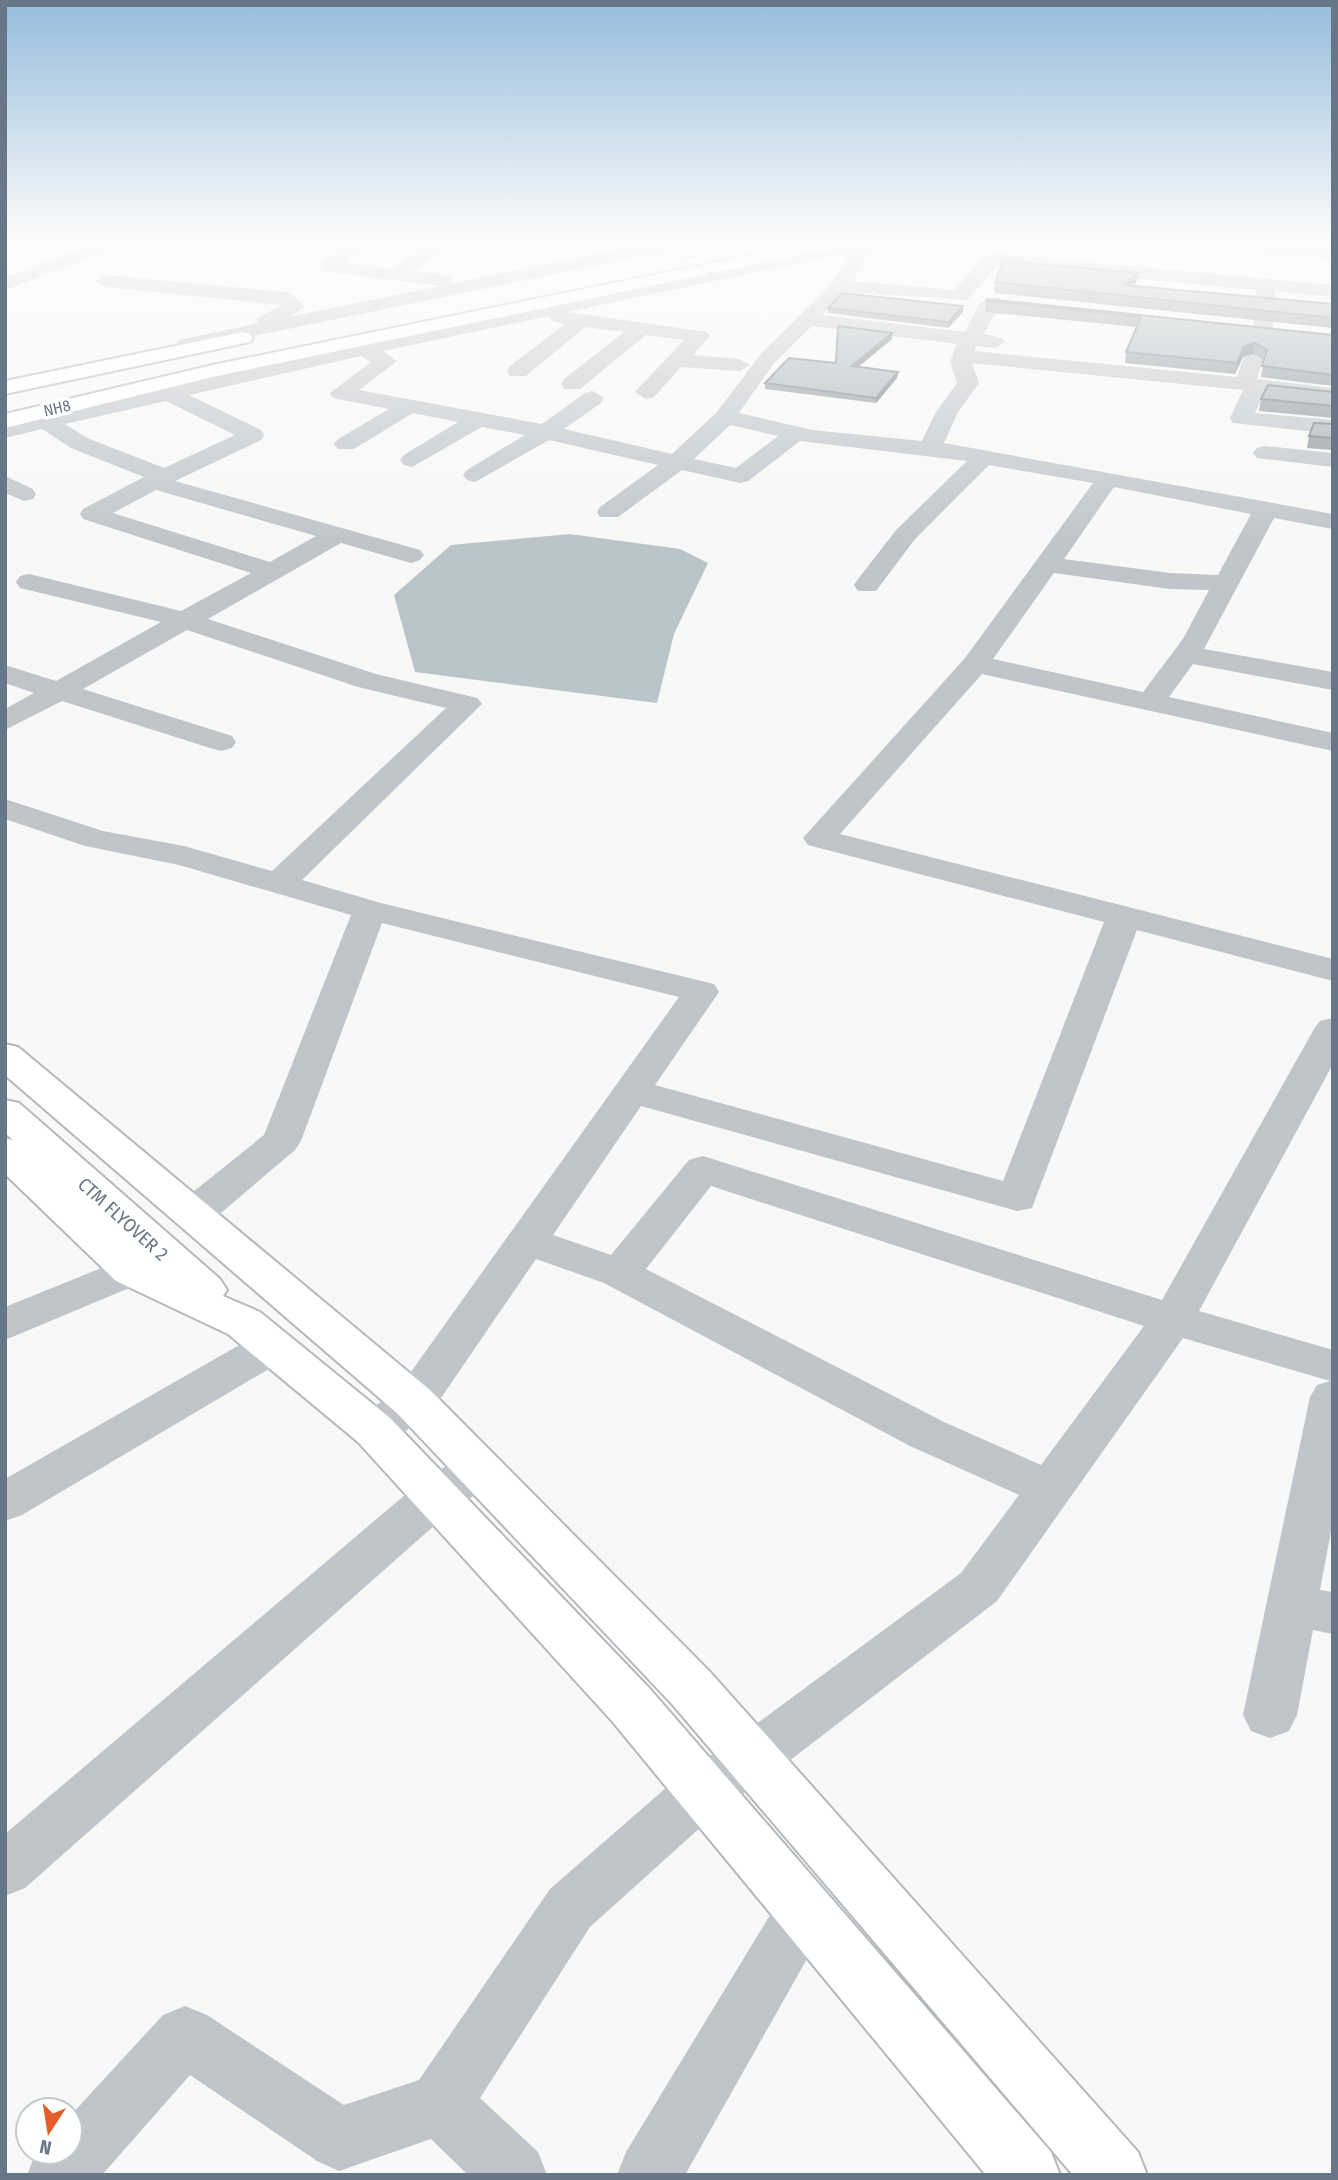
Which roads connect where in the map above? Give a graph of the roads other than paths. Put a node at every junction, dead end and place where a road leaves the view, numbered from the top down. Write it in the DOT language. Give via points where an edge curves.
graph roads {
  1 [pos="195,342"];
  2 [pos="227,342"];
  3 [pos="270,342"];
  4 [pos="300,342"];
  5 [pos="380,342"];
  6 [pos="398,342"];
  7 [pos="554,342"];
  8 [pos="625,342"];
  9 [pos="694,342"];
  10 [pos="784,342"];
  11 [pos="930,342"];
  12 [pos="970,342"];
  13 [pos="1260,342"];
  14 [pos="1045,346"];
  15 [pos="966,348"];
  16 [pos="364,349"];
  17 [pos="676,360"];
  18 [pos="739,365"];
  19 [pos="518,371"];
  20 [pos="230,373"];
  21 [pos="154,374"];
  22 [pos="5,381"];
  23 [pos="572,384"];
  24 [pos="1250,386"];
  25 [pos="5,387"];
  26 [pos="646,392"];
  27 [pos="167,393"];
  28 [pos="1333,395"];
  29 [pos="593,398"];
  30 [pos="5,402"];
  31 [pos="409,406"];
  32 [pos="5,412"];
  33 [pos="724,417"];
  34 [pos="478,419"];
  35 [pos="5,421"];
  36 [pos="44,421"];
  37 [pos="1333,427"];
  38 [pos="5,431"];
  39 [pos="546,432"];
  40 [pos="796,433"];
  41 [pos="346,444"];
  42 [pos="930,449"];
  43 [pos="1265,453"];
  44 [pos="982,459"];
  45 [pos="412,460"];
  46 [pos="1333,460"];
  47 [pos="677,462"];
  48 [pos="475,475"];
  49 [pos="1108,479"];
  50 [pos="159,480"];
  51 [pos="1265,509"];
  52 [pos="609,512"];
  53 [pos="1333,522"];
  54 [pos="337,535"];
  55 [pos="411,555"];
  56 [pos="1046,564"];
  57 [pos="272,571"];
  58 [pos="29,582"];
  59 [pos="1228,583"];
  60 [pos="867,585"];
  61 [pos="184,620"];
  62 [pos="1186,653"];
  63 [pos="975,664"];
  64 [pos="5,674"];
  65 [pos="1333,681"];
  66 [pos="59,691"];
  67 [pos="1151,702"];
  68 [pos="5,721"];
  69 [pos="221,742"];
  70 [pos="1333,742"];
  71 [pos="5,808"];
  72 [pos="279,883"];
  73 [pos="370,910"];
  74 [pos="1123,916"];
  75 [pos="1333,970"];
  76 [pos="1333,1029"];
  77 [pos="5,1055"];
  78 [pos="632,1091"];
  79 [pos="5,1112"];
  80 [pos="5,1151"];
  81 [pos="193,1214"];
  82 [pos="527,1241"];
  83 [pos="149,1265"];
  84 [pos="619,1273"];
  85 [pos="1173,1319"];
  86 [pos="5,1325"];
  87 [pos="259,1335"];
  88 [pos="1333,1366"];
  89 [pos="1333,1397"];
  90 [pos="394,1416"];
  91 [pos="457,1483"];
  92 [pos="1050,1489"];
  93 [pos="5,1502"];
  94 [pos="608,1603"];
  95 [pos="1312,1609"];
  96 [pos="572,1641"];
  97 [pos="1270,1716"];
  98 [pos="751,1758"];
  99 [pos="704,1790"];
  100 [pos="5,1870"];
  101 [pos="805,1911"];
  102 [pos="440,2104"];
  103 [pos="1025,2173"];
  104 [pos="59,2175"];
  105 [pos="515,2175"];
  106 [pos="649,2175"];
  107 [pos="1115,2175"];
  1 -- 22 [label="street"];
  2 -- 25 [label="main road"];
  3 -- 30 [label="main road, NH8"];
  4 -- 21 [label="street"];
  5 -- 20 [label="main road, NH8"];
  6 -- 16 [label="street"];
  7 -- 19 [label="street"];
  8 -- 23 [label="street"];
  9 -- 17 [label="street"];
  10 -- 33 [label="street"];
  11 -- 15 [label="street"];
  12 -- 15 [label="street"];
  13 -- 24 [label="street"];
  14 -- 15 [label="street"];
  15 -- 24 [label="street"];
  15 -- 42 [label="street" via="961,361 968,383 947,412"];
  16 -- 20 [label="street"];
  16 -- 31 [label="street" via="386,361 341,393"];
  17 -- 18 [label="street"];
  17 -- 26 [label="street"];
  20 -- 27 [label="street"];
  20 -- 35 [label="main road, NH8"];
  21 -- 30 [label="street"];
  21 -- 32 [label="street"];
  24 -- 28 [label="street"];
  24 -- 37 [label="street" via="1241,418"];
  27 -- 36 [label="street"];
  27 -- 50 [label="street" via="253,435"];
  29 -- 39 [label="street"];
  31 -- 34 [label="street"];
  31 -- 41 [label="street"];
  33 -- 40 [label="street"];
  33 -- 47 [label="street"];
  34 -- 39 [label="street"];
  34 -- 45 [label="street"];
  36 -- 38 [label="street"];
  36 -- 50 [label="street" via="79,443"];
  39 -- 47 [label="street"];
  39 -- 48 [label="street"];
  40 -- 42 [label="street"];
  40 -- 47 [label="street" via="740,476"];
  42 -- 44 [label="street"];
  43 -- 46 [label="street"];
  44 -- 49 [label="street"];
  44 -- 60 [label="street" via="906,534"];
  47 -- 52 [label="street"];
  49 -- 51 [label="street"];
  49 -- 56 [label="street"];
  50 -- 54 [label="street"];
  50 -- 57 [label="street" via="92,514"];
  51 -- 53 [label="street"];
  51 -- 59 [label="street"];
  54 -- 55 [label="street"];
  54 -- 57 [label="street"];
  56 -- 59 [label="street"];
  56 -- 63 [label="street"];
  57 -- 61 [label="street"];
  58 -- 61 [label="street"];
  59 -- 62 [label="street"];
  61 -- 66 [label="street"];
  61 -- 72 [label="street" via="368,681 467,704"];
  62 -- 65 [label="street"];
  62 -- 67 [label="street"];
  63 -- 67 [label="street"];
  63 -- 74 [label="street" via="819,838"];
  64 -- 66 [label="street"];
  66 -- 68 [label="street"];
  66 -- 69 [label="street"];
  67 -- 70 [label="street"];
  71 -- 72 [label="street" via="96,839 184,856"];
  72 -- 73 [label="street"];
  73 -- 78 [label="street" via="701,992"];
  73 -- 81 [label="street" via="281,1141"];
  74 -- 75 [label="street"];
  74 -- 78 [label="street" via="1017,1198"];
  76 -- 85 [label="street"];
  77 -- 81 [label="main road"];
  78 -- 82 [label="street"];
  79 -- 83 [label="main road, CTM FLYOVER 2"];
  80 -- 83 [label="main road"];
  81 -- 90 [label="main road"];
  82 -- 84 [label="street"];
  82 -- 90 [label="street"];
  83 -- 86 [label="street"];
  83 -- 87 [label="main road, CTM FLYOVER 2"];
  84 -- 85 [label="street" via="703,1169"];
  84 -- 92 [label="street" via="927,1434"];
  85 -- 88 [label="street"];
  85 -- 92 [label="street"];
  87 -- 90 [label="main road, CTM FLYOVER 2"];
  87 -- 93 [label="street"];
  89 -- 95 [label="street"];
  90 -- 91 [label="main road"];
  91 -- 94 [label="main road"];
  91 -- 96 [label="main road"];
  91 -- 100 [label="street"];
  92 -- 98 [label="street" via="979,1587"];
  94 -- 96 [label="main road"];
  94 -- 98 [label="main road"];
  95 -- 97 [label="street"];
  96 -- 99 [label="main road"];
  98 -- 99 [label="street"];
  98 -- 107 [label="main road"];
  99 -- 101 [label="main road"];
  99 -- 102 [label="street" via="570,1908"];
  101 -- 103 [label="main road"];
  101 -- 106 [label="street"];
  102 -- 104 [label="street" via="339,2139 185,2036"];
  102 -- 105 [label="street"];
}
